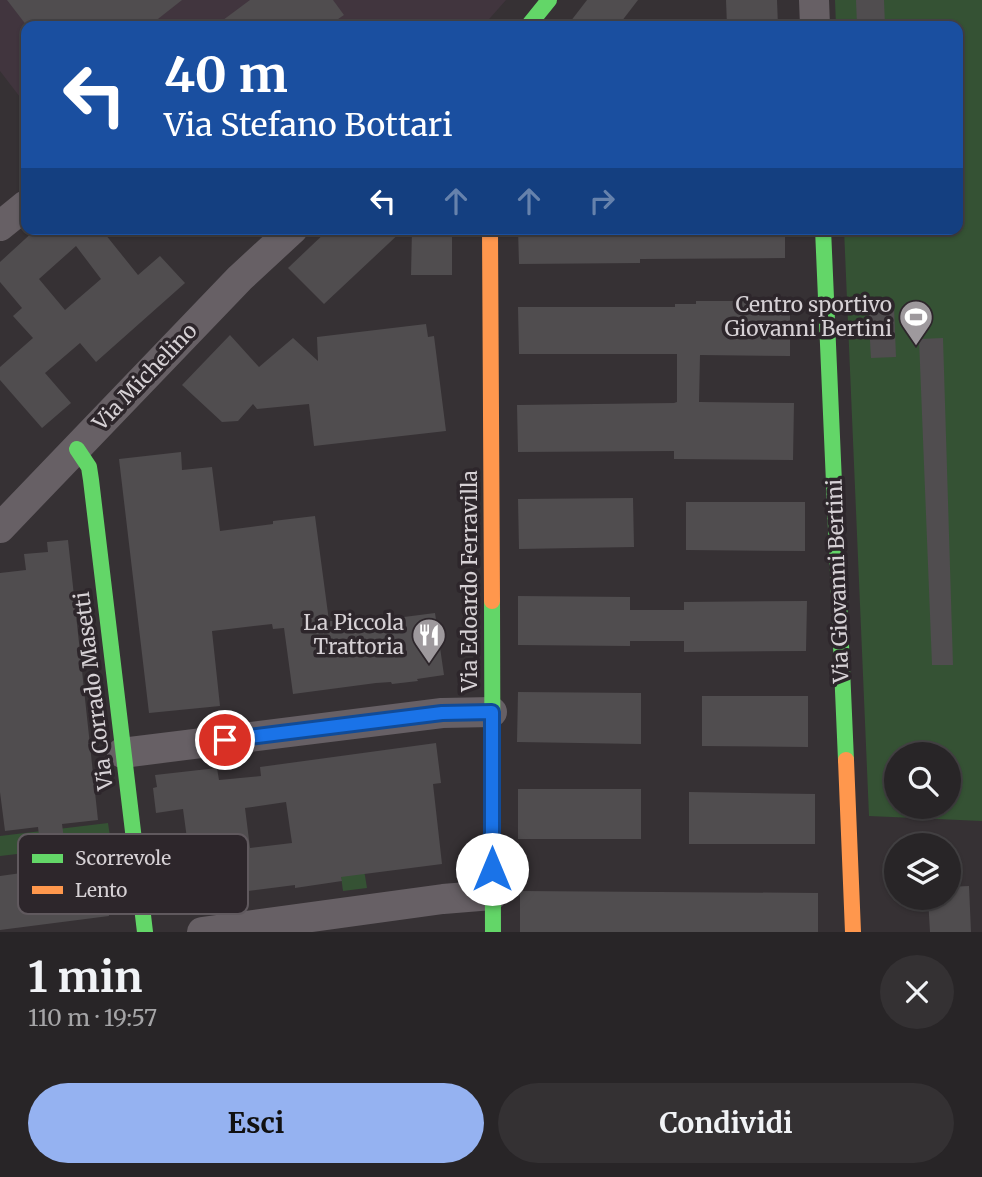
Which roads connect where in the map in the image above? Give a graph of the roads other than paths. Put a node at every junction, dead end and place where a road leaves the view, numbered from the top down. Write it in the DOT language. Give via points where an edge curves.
graph roads {
  1 [pos="549,0"];
  2 [pos="814,0"];
  3 [pos="532,21"];
  4 [pos="815,21"];
  5 [pos="21,209"];
  6 [pos="0,226"];
  7 [pos="287,235"];
  8 [pos="490,235"];
  9 [pos="823,235"];
  10 [pos="77,449"];
  11 [pos="0,528"];
  12 [pos="492,712"];
  13 [pos="122,753"];
  14 [pos="132,834"];
  15 [pos="492,895"];
  16 [pos="143,914"];
  17 [pos="145,932"];
  18 [pos="202,932"];
  19 [pos="493,932"];
  20 [pos="853,932"];
  1 -- 3 [label="street"];
  2 -- 4 [label="street"];
  5 -- 6 [label="street"];
  7 -- 10 [label="street, Via Michelino"];
  8 -- 12 [label="street, Via Edoardo Ferravilla"];
  9 -- 20 [label="street, Via Giovanni Bertini"];
  10 -- 11 [label="street, Via Michelino"];
  10 -- 13 [label="street, Via Corrado Masetti" via="89,467 91,480"];
  12 -- 13 [label="street" via="442,713"];
  12 -- 15 [label="street, Via Edoardo Ferravilla"];
  13 -- 14 [label="street, Via Corrado Masetti"];
  15 -- 18 [label="street"];
  15 -- 19 [label="street, Via Edoardo Ferravilla"];
  16 -- 17 [label="street, Via Corrado Masetti"];
}
